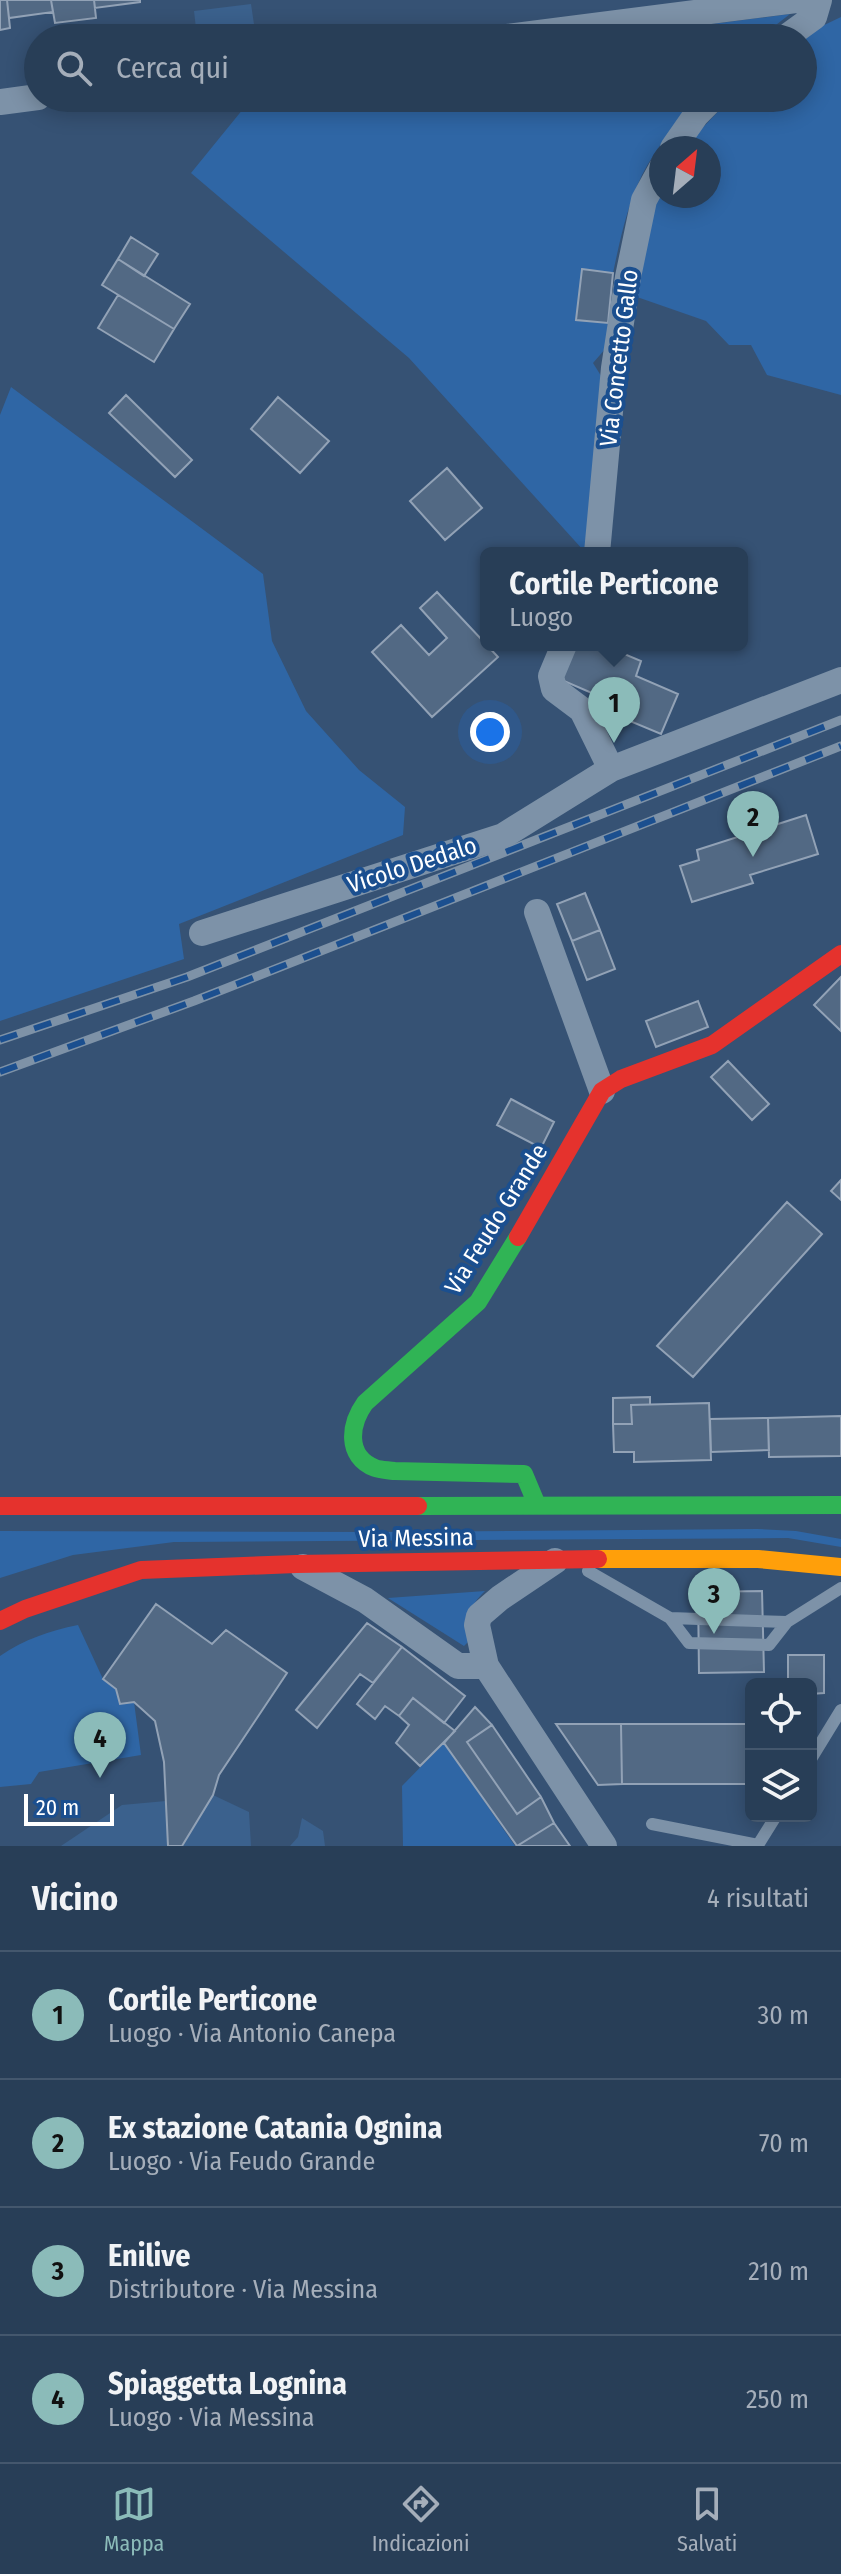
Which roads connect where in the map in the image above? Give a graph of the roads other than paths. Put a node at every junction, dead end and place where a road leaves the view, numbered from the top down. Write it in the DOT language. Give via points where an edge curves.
graph roads {
  1 [pos="796,0"];
  2 [pos="819,0"];
  3 [pos="608,24"];
  4 [pos="804,24"];
  5 [pos="24,99"];
  6 [pos="0,102"];
  7 [pos="699,112"];
  8 [pos="681,136"];
  9 [pos="649,191"];
  10 [pos="598,547"];
  11 [pos="561,651"];
  12 [pos="841,680"];
  13 [pos="611,769"];
  14 [pos="537,912"];
  15 [pos="202,933"];
  16 [pos="841,954"];
  17 [pos="602,1091"];
  18 [pos="537,1505"];
  19 [pos="841,1505"];
  20 [pos="0,1506"];
  21 [pos="791,1506"];
  22 [pos="841,1523"];
  23 [pos="562,1560"];
  24 [pos="296,1564"];
  25 [pos="841,1567"];
  26 [pos="141,1570"];
  27 [pos="85,1571"];
  28 [pos="841,1588"];
  29 [pos="670,1618"];
  30 [pos="0,1621"];
  31 [pos="787,1622"];
  32 [pos="486,1666"];
  33 [pos="841,1710"];
  34 [pos="817,1750"];
  35 [pos="772,1822"];
  36 [pos="652,1824"];
  37 [pos="604,1846"];
  1 -- 3 [label="street"];
  2 -- 4 [label="street" via="814,17"];
  5 -- 6 [label="street"];
  7 -- 8 [label="street"];
  9 -- 10 [label="street, Via Concetto Gallo" via="614,368"];
  11 -- 13 [label="street" via="551,676 554,689 582,710"];
  12 -- 13 [label="street, Vicolo Dedalo"];
  13 -- 15 [label="street, Vicolo Dedalo" via="503,836"];
  14 -- 17 [label="street"];
  16 -- 17 [label="main road" via="712,1045"];
  17 -- 18 [label="main road, Via Feudo Grande" via="478,1302 365,1403 352,1431 355,1447 375,1468 524,1474"];
  18 -- 20 [label="main road, Via Messina"];
  18 -- 21 [label="main road, Via Messina"];
  19 -- 21 [label="main road, Via Messina"];
  21 -- 22 [label="main road"];
  23 -- 24 [label="main road, Via Messina"];
  23 -- 25 [label="main road, Via Messina" via="758,1559"];
  23 -- 29 [label="lane"];
  23 -- 32 [label="street" via="479,1616"];
  24 -- 26 [label="main road, Via Messina"];
  24 -- 32 [label="street" via="365,1600 458,1666"];
  26 -- 27 [label="main road"];
  26 -- 30 [label="main road, Via Messina"];
  28 -- 31 [label="lane"];
  29 -- 31 [label="lane"];
  29 -- 31 [label="lane" via="689,1643 769,1645"];
  32 -- 37 [label="street"];
  33 -- 34 [label="lane"];
  35 -- 36 [label="lane" via="758,1845"];
}
